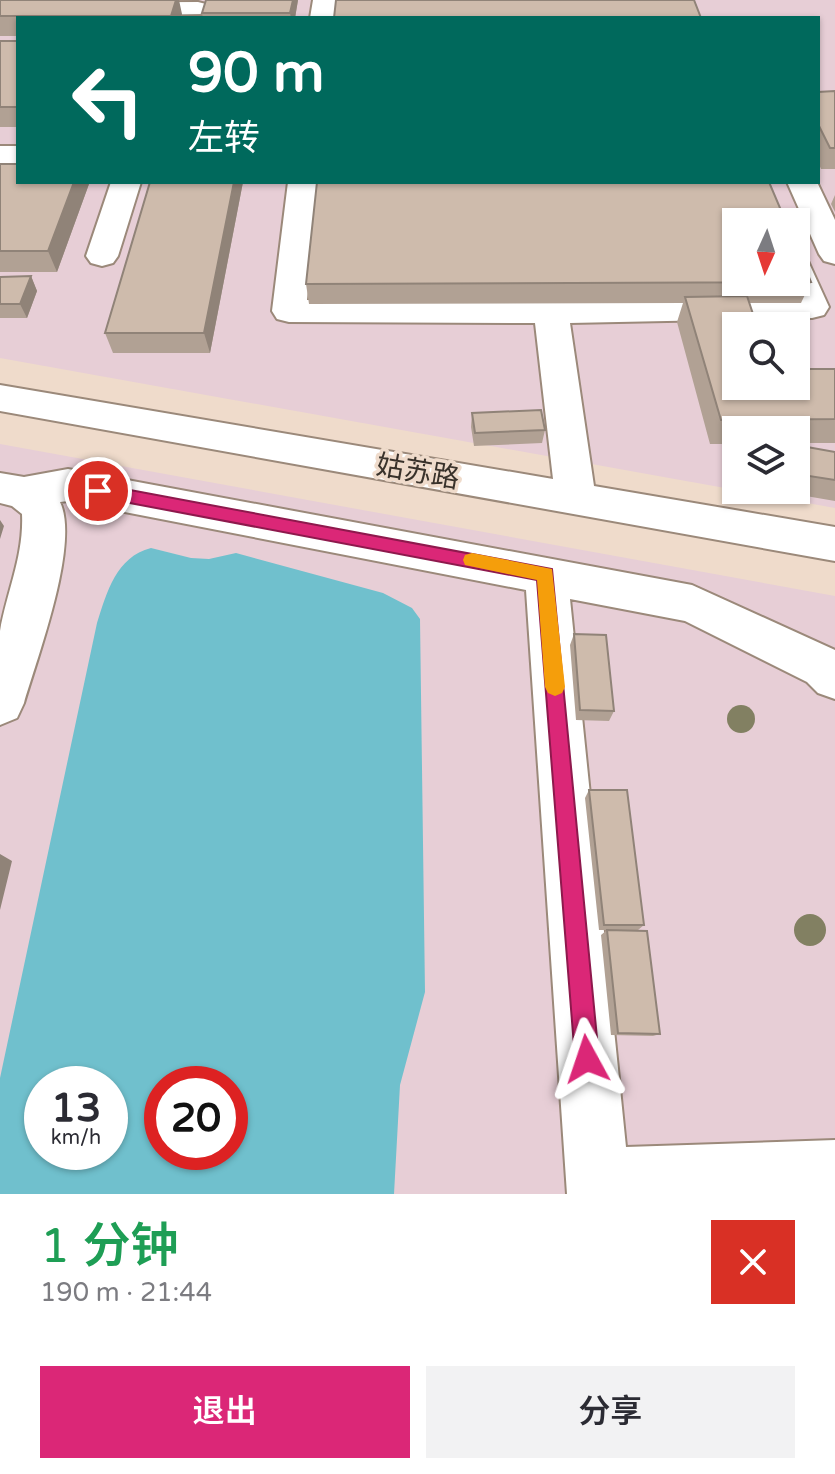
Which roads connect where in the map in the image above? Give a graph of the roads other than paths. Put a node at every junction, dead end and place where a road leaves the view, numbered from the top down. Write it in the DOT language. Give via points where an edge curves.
graph roads {
  1 [pos="199,9"];
  2 [pos="0,10"];
  3 [pos="125,184"];
  4 [pos="303,184"];
  5 [pos="814,185"];
  6 [pos="835,254"];
  7 [pos="102,256"];
  8 [pos="807,296"];
  9 [pos="551,312"];
  10 [pos="0,398"];
  11 [pos="12,490"];
  12 [pos="576,498"];
  13 [pos="835,544"];
  14 [pos="546,574"];
  15 [pos="835,678"];
  16 [pos="3,685"];
  17 [pos="835,1172"];
  18 [pos="598,1187"];
  1 -- 2 [label="street"];
  3 -- 7 [label="street"];
  4 -- 9 [label="street" via="289,311"];
  5 -- 6 [label="street"];
  8 -- 9 [label="street" via="812,307"];
  9 -- 12 [label="street"];
  10 -- 12 [label="street, 姑苏路"];
  11 -- 14 [label="street" via="68,485"];
  11 -- 16 [label="street" via="42,507 45,528 37,574"];
  12 -- 13 [label="street, 姑苏路"];
  14 -- 15 [label="street" via="692,604 823,667"];
  14 -- 18 [label="street"];
  17 -- 18 [label="street"];
}
